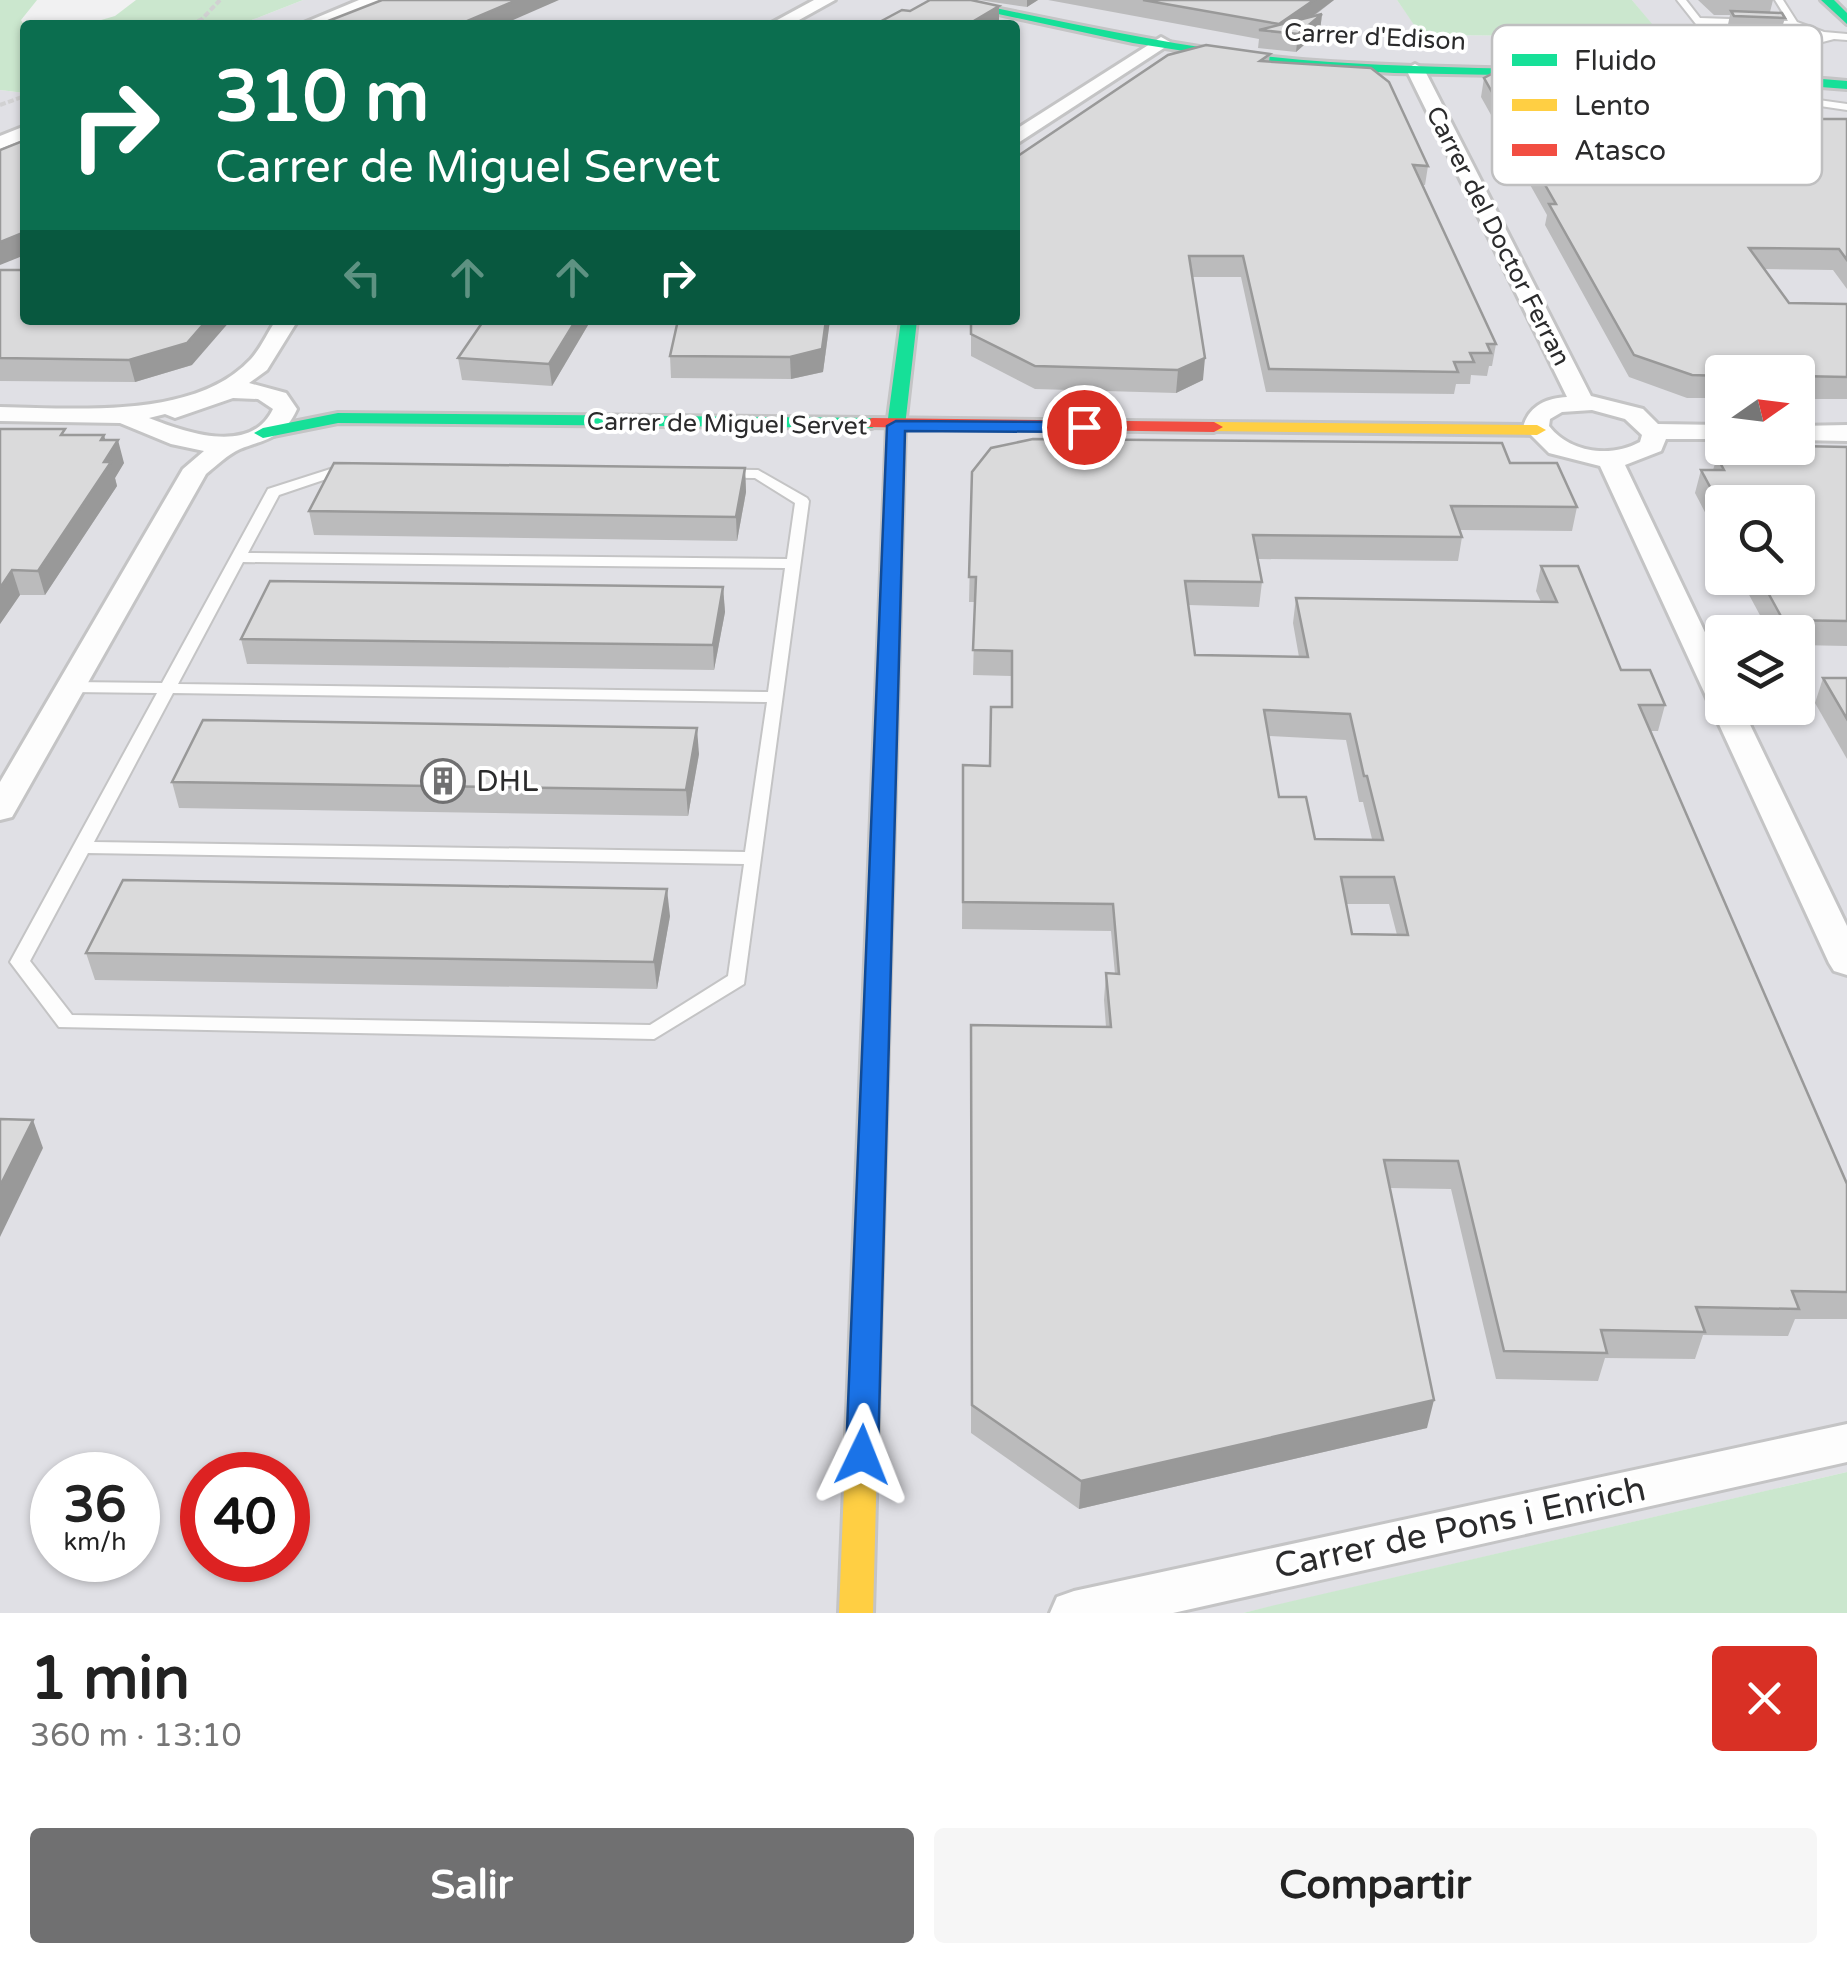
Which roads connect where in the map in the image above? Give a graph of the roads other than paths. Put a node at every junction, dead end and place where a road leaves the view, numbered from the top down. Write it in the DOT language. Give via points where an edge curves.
graph roads {
  1 [pos="374,0"];
  2 [pos="827,0"];
  3 [pos="939,0"];
  4 [pos="1681,0"];
  5 [pos="1779,0"];
  6 [pos="1828,0"];
  7 [pos="321,20"];
  8 [pos="787,20"];
  9 [pos="1698,21"];
  10 [pos="1794,24"];
  11 [pos="1701,25"];
  12 [pos="1806,25"];
  13 [pos="1840,28"];
  14 [pos="1847,37"];
  15 [pos="1161,42"];
  16 [pos="1415,69"];
  17 [pos="1492,69"];
  18 [pos="1847,77"];
  19 [pos="1822,79"];
  20 [pos="1822,81"];
  21 [pos="1847,85"];
  22 [pos="1822,104"];
  23 [pos="1847,107"];
  24 [pos="1020,136"];
  25 [pos="285,325"];
  26 [pos="908,325"];
  27 [pos="259,366"];
  28 [pos="216,393"];
  29 [pos="191,401"];
  30 [pos="276,402"];
  31 [pos="1582,403"];
  32 [pos="0,414"];
  33 [pos="122,416"];
  34 [pos="338,418"];
  35 [pos="896,426"];
  36 [pos="1537,430"];
  37 [pos="1654,431"];
  38 [pos="1705,432"];
  39 [pos="1815,432"];
  40 [pos="264,433"];
  41 [pos="1847,433"];
  42 [pos="188,448"];
  43 [pos="1609,458"];
  44 [pos="238,557"];
  45 [pos="794,564"];
  46 [pos="1705,663"];
  47 [pos="72,687"];
  48 [pos="167,688"];
  49 [pos="776,698"];
  50 [pos="1734,725"];
  51 [pos="0,810"];
  52 [pos="82,847"];
  53 [pos="753,858"];
  54 [pos="1847,963"];
  55 [pos="1847,1443"];
  56 [pos="856,1613"];
  57 [pos="1074,1613"];
  1 -- 7 [label="street"];
  2 -- 8 [label="street"];
  3 -- 15 [label="main road, Carrer d'Edison"];
  4 -- 9 [label="lane"];
  5 -- 10 [label="lane"];
  6 -- 13 [label="main road"];
  9 -- 10 [label="lane"];
  9 -- 11 [label="lane"];
  10 -- 12 [label="lane"];
  13 -- 14 [label="lane"];
  15 -- 16 [label="main road, Carrer d'Edison" via="1249,58"];
  15 -- 24 [label="street"];
  16 -- 17 [label="main road, Carrer d'Edison"];
  16 -- 31 [label="street, Carrer del Doctor Ferran"];
  18 -- 19 [label="street, Carrer d'Edison"];
  20 -- 21 [label="main road, Carrer d'Edison"];
  22 -- 23 [label="lane"];
  25 -- 27 [label="street"];
  26 -- 35 [label="main road"];
  27 -- 28 [label="street"];
  27 -- 30 [label="street"];
  28 -- 29 [label="street"];
  28 -- 30 [label="street, Carrer de Miguel Servet" via="244,390"];
  29 -- 33 [label="street"];
  29 -- 42 [label="street" via="168,425"];
  30 -- 34 [label="street, Carrer de Miguel Servet"];
  30 -- 40 [label="street" via="280,422"];
  31 -- 36 [label="street" via="1546,410"];
  31 -- 37 [label="street" via="1630,412"];
  32 -- 33 [label="street"];
  33 -- 42 [label="street"];
  34 -- 35 [label="main road, Carrer de Miguel Servet"];
  34 -- 40 [label="main road, Carrer de Miguel Servet"];
  35 -- 36 [label="main road, Carrer de Miguel Servet"];
  35 -- 56 [label="main road"];
  36 -- 43 [label="street" via="1561,449"];
  37 -- 38 [label="street"];
  37 -- 43 [label="street" via="1647,450"];
  39 -- 41 [label="street"];
  40 -- 42 [label="street"];
  42 -- 47 [label="street"];
  43 -- 46 [label="street"];
  44 -- 45 [label="lane"];
  44 -- 45 [label="lane" via="273,492 343,469 758,474 802,501"];
  44 -- 48 [label="lane"];
  45 -- 49 [label="lane"];
  47 -- 48 [label="lane"];
  47 -- 51 [label="street"];
  48 -- 49 [label="lane"];
  48 -- 52 [label="lane"];
  49 -- 53 [label="lane"];
  50 -- 54 [label="street"];
  52 -- 53 [label="lane"];
  52 -- 53 [label="lane" via="20,962 66,1022 634,1032 654,1032 737,978"];
  55 -- 57 [label="street, Carrer de Pons i Enrich"];
}
